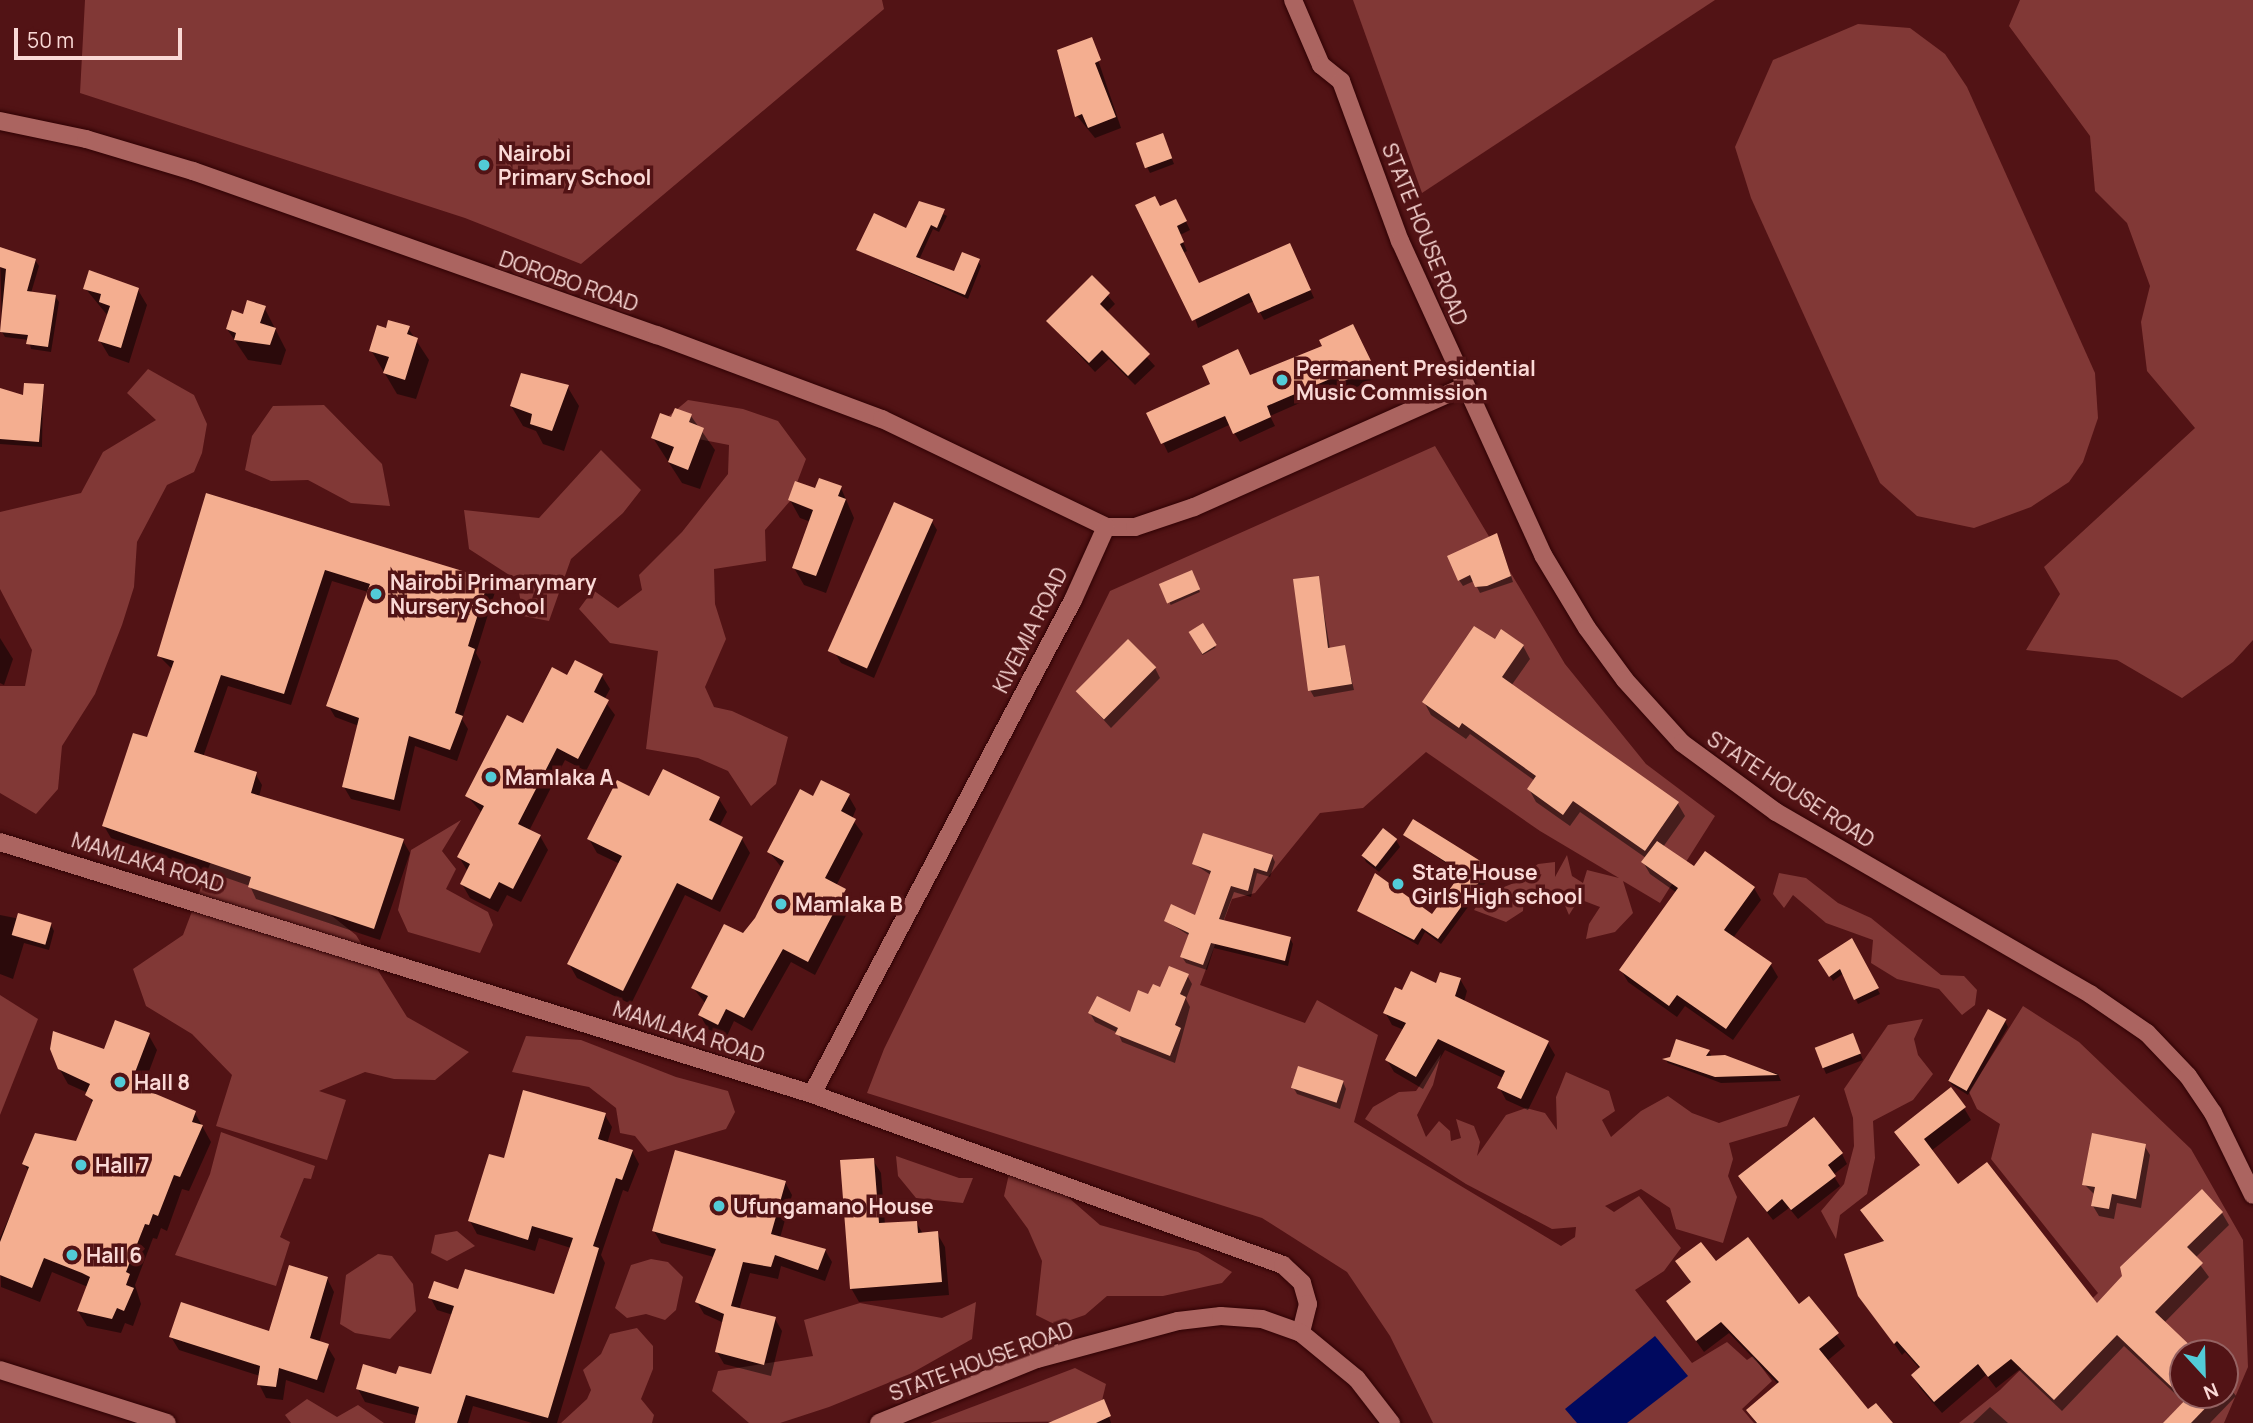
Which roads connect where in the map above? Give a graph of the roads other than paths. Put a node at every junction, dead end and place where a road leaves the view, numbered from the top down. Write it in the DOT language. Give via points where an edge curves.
graph roads {
  1 [pos="1293,0"];
  2 [pos="0,121"];
  3 [pos="1464,387"];
  4 [pos="1106,527"];
  5 [pos="0,842"];
  6 [pos="812,1094"];
  7 [pos="2253,1195"];
  8 [pos="1301,1333"];
  9 [pos="0,1370"];
  10 [pos="167,1423"];
  11 [pos="879,1423"];
  12 [pos="1391,1423"];
  1 -- 3 [label="street, STATE HOUSE ROAD" via="1321,65 1341,81 1400,242"];
  2 -- 4 [label="street, DOROBO ROAD" via="86,139 193,171 346,229 670,340 882,419"];
  3 -- 4 [label="street" via="1194,507 1135,527"];
  3 -- 7 [label="street, STATE HOUSE ROAD" via="1544,555 1587,628 1625,680 1682,743 1776,812 2090,994 2147,1033 2188,1076 2213,1113"];
  4 -- 6 [label="street, KIVEMIA ROAD" via="1073,600"];
  5 -- 6 [label="street, MAMLAKA ROAD"];
  6 -- 8 [label="street, MAMLAKA ROAD" via="1283,1265 1302,1283 1308,1304"];
  8 -- 11 [label="street, STATE HOUSE ROAD" via="1262,1319 1178,1321 1037,1359"];
  8 -- 12 [label="street, STATE HOUSE ROAD" via="1357,1379"];
  9 -- 10 [label="street"];
}
